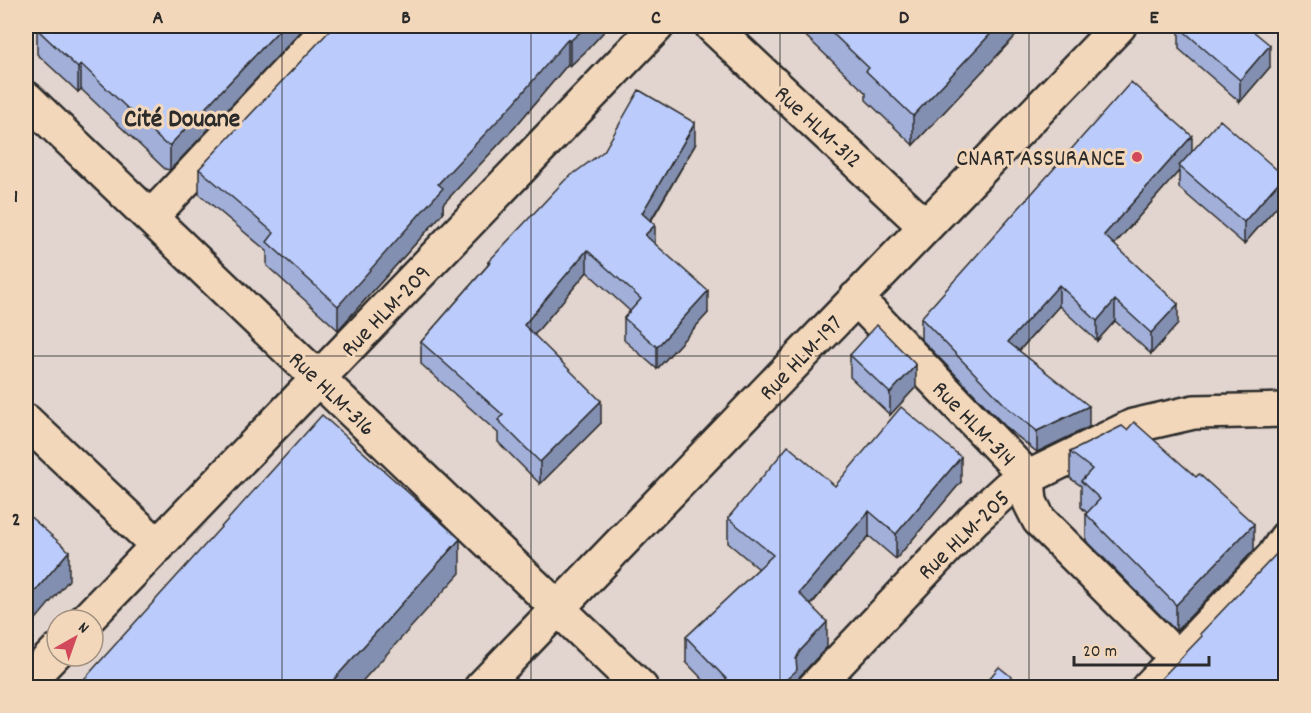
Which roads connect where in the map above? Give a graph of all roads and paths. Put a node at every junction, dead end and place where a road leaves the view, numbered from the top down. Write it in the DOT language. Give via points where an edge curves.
graph roads {
  1 [pos="331,26"];
  2 [pos="657,26"];
  3 [pos="712,26"];
  4 [pos="1119,26"];
  5 [pos="26,98"];
  6 [pos="151,218"];
  7 [pos="925,226"];
  8 [pos="856,298"];
  9 [pos="319,379"];
  10 [pos="1286,410"];
  11 [pos="26,421"];
  12 [pos="1028,479"];
  13 [pos="1286,538"];
  14 [pos="158,546"];
  15 [pos="98,608"];
  16 [pos="558,608"];
  17 [pos="1177,658"];
  18 [pos="45,663"];
  19 [pos="26,683"];
  20 [pos="481,687"];
  21 [pos="641,687"];
  22 [pos="814,687"];
  23 [pos="1148,687"];
  1 -- 6 [label="street"];
  2 -- 9 [label="street, Rue HLM-209"];
  3 -- 7 [label="street, Rue HLM-312"];
  4 -- 7 [label="street, Rue HLM-197"];
  5 -- 6 [label="street, Rue HLM-316"];
  6 -- 9 [label="street, Rue HLM-316"];
  7 -- 8 [label="street, Rue HLM-197"];
  8 -- 12 [label="street, Rue HLM-314"];
  8 -- 16 [label="street, Rue HLM-197"];
  9 -- 14 [label="street, Rue HLM-209"];
  9 -- 16 [label="street, Rue HLM-316"];
  10 -- 12 [label="street, Rue HLM-205" via="1194,412 1133,426"];
  11 -- 14 [label="street"];
  12 -- 17 [label="street, Rue HLM-314" via="1030,502 1039,520"];
  12 -- 22 [label="street, Rue HLM-205" via="994,499"];
  13 -- 17 [label="street" via="1273,557"];
  14 -- 15 [label="street, Rue HLM-209"];
  16 -- 20 [label="street, Rue HLM-197"];
  16 -- 21 [label="street, Rue HLM-316"];
  17 -- 23 [label="street"];
  18 -- 19 [label="street"];
}
